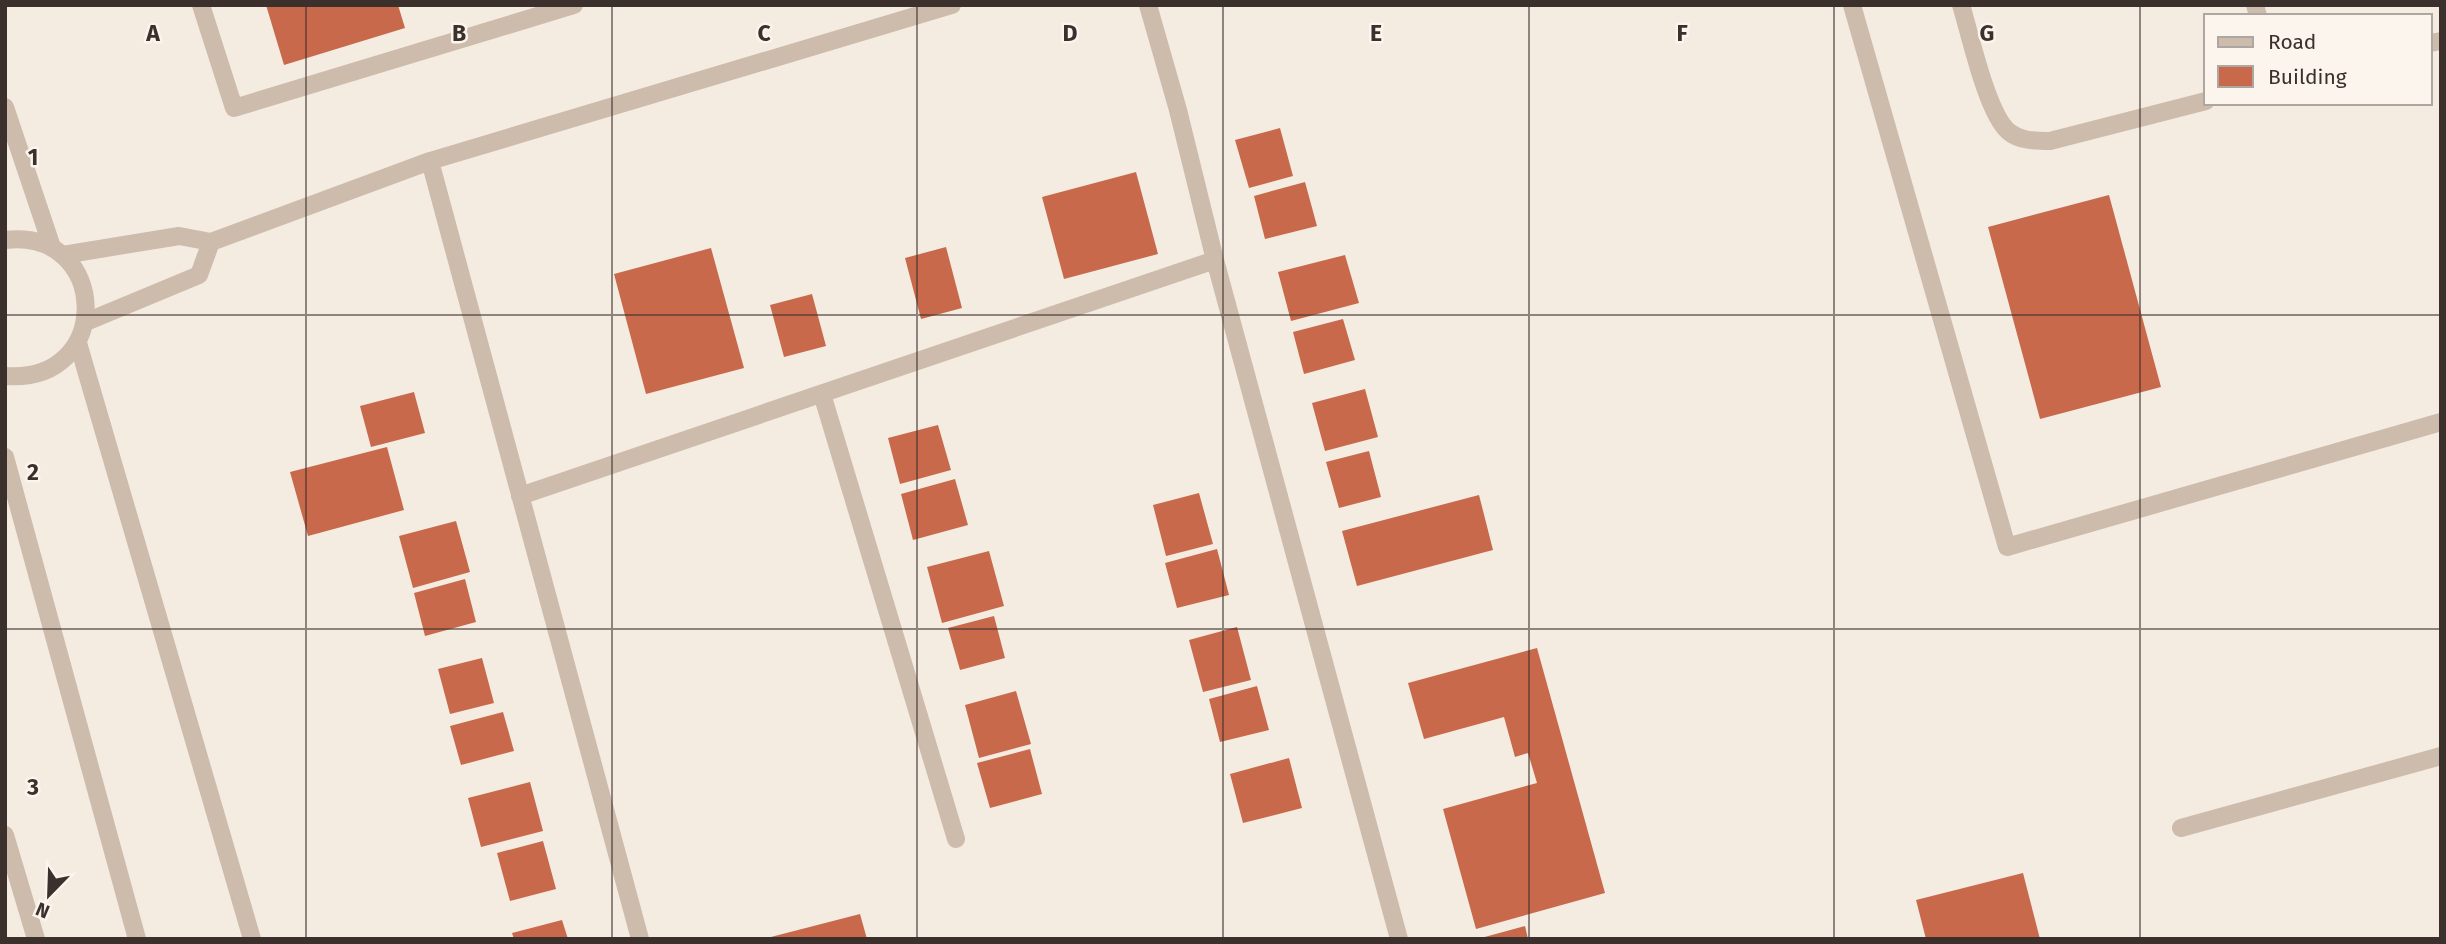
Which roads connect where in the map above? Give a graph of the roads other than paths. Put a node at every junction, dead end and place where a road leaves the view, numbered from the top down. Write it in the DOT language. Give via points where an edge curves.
graph roads {
  1 [pos="201,5"];
  2 [pos="574,5"];
  3 [pos="952,5"];
  4 [pos="1148,5"];
  5 [pos="1852,5"];
  6 [pos="1961,5"];
  7 [pos="2204,102"];
  8 [pos="5,107"];
  9 [pos="430,162"];
  10 [pos="5,240"];
  11 [pos="211,242"];
  12 [pos="57,251"];
  13 [pos="1215,260"];
  14 [pos="86,322"];
  15 [pos="78,343"];
  16 [pos="5,376"];
  17 [pos="822,394"];
  18 [pos="2441,422"];
  19 [pos="5,457"];
  20 [pos="520,496"];
  21 [pos="2441,756"];
  22 [pos="2181,828"];
  23 [pos="5,835"];
  24 [pos="956,839"];
  25 [pos="36,939"];
  26 [pos="138,939"];
  27 [pos="252,939"];
  28 [pos="640,939"];
  29 [pos="1399,939"];
  1 -- 2 [label="street" via="234,108"];
  3 -- 9 [label="street"];
  4 -- 13 [label="street"];
  5 -- 18 [label="street" via="2007,547"];
  6 -- 7 [label="street" via="1993,110 2008,131 2027,140 2050,141"];
  8 -- 12 [label="street"];
  9 -- 11 [label="street"];
  9 -- 20 [label="street"];
  10 -- 12 [label="street" via="32,239"];
  11 -- 12 [label="street" via="179,236"];
  11 -- 14 [label="street" via="199,275"];
  12 -- 14 [label="street" via="81,279 87,300"];
  13 -- 17 [label="street"];
  13 -- 29 [label="street"];
  14 -- 15 [label="street"];
  15 -- 16 [label="street" via="46,372"];
  15 -- 27 [label="street"];
  17 -- 20 [label="street"];
  17 -- 24 [label="street"];
  19 -- 26 [label="street"];
  20 -- 28 [label="street"];
  21 -- 22 [label="street"];
  23 -- 25 [label="street"];
}
